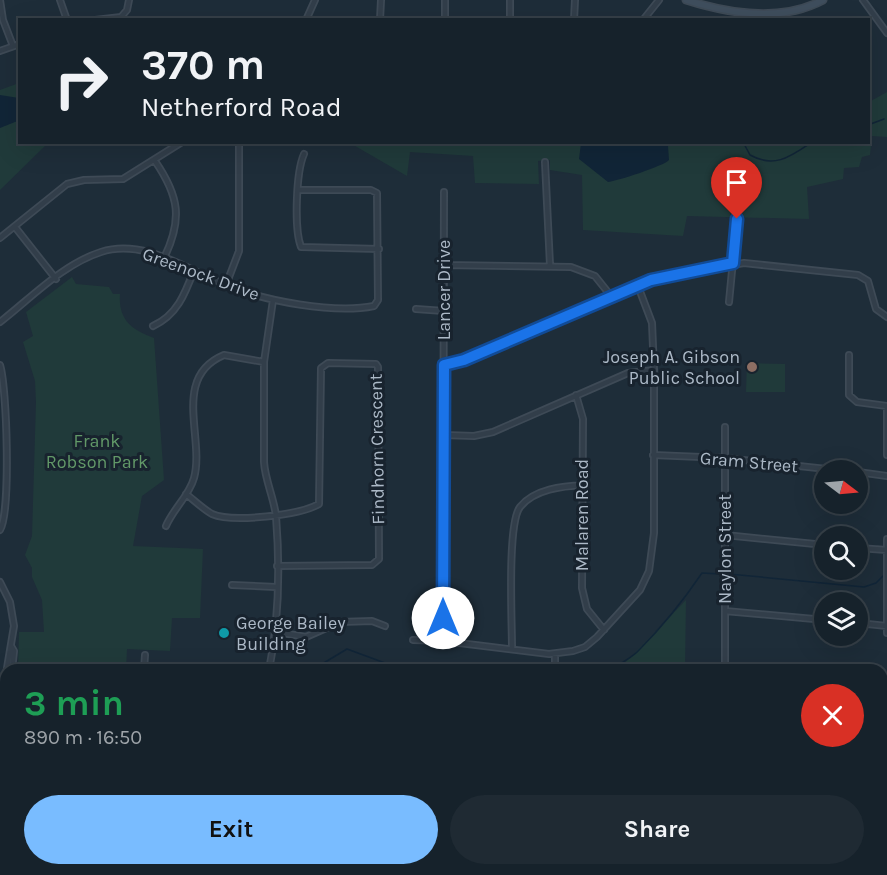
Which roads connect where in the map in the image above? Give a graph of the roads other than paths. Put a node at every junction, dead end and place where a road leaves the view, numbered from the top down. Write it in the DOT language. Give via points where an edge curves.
graph roads {
  1 [pos="0,0"];
  2 [pos="60,0"];
  3 [pos="129,0"];
  4 [pos="315,0"];
  5 [pos="381,0"];
  6 [pos="445,0"];
  7 [pos="510,0"];
  8 [pos="575,0"];
  9 [pos="659,0"];
  10 [pos="686,0"];
  11 [pos="823,0"];
  12 [pos="863,0"];
  13 [pos="66,18"];
  14 [pos="112,18"];
  15 [pos="307,18"];
  16 [pos="380,18"];
  17 [pos="445,18"];
  18 [pos="510,18"];
  19 [pos="574,18"];
  20 [pos="645,18"];
  21 [pos="887,33"];
  22 [pos="18,45"];
  23 [pos="13,46"];
  24 [pos="0,51"];
  25 [pos="179,144"];
  26 [pos="239,144"];
  27 [pos="304,154"];
  28 [pos="155,161"];
  29 [pos="545,162"];
  30 [pos="298,190"];
  31 [pos="444,192"];
  32 [pos="737,219"];
  33 [pos="15,227"];
  34 [pos="0,238"];
  35 [pos="379,249"];
  36 [pos="164,258"];
  37 [pos="733,263"];
  38 [pos="443,265"];
  39 [pos="550,265"];
  40 [pos="194,270"];
  41 [pos="56,279"];
  42 [pos="226,285"];
  43 [pos="638,286"];
  44 [pos="611,296"];
  45 [pos="273,300"];
  46 [pos="729,302"];
  47 [pos="416,309"];
  48 [pos="444,311"];
  49 [pos="887,317"];
  50 [pos="0,322"];
  51 [pos="153,326"];
  52 [pos="849,355"];
  53 [pos="264,362"];
  54 [pos="0,365"];
  55 [pos="444,365"];
  56 [pos="654,370"];
  57 [pos="576,395"];
  58 [pos="887,406"];
  59 [pos="725,427"];
  60 [pos="444,435"];
  61 [pos="653,455"];
  62 [pos="887,455"];
  63 [pos="725,458"];
  64 [pos="814,468"];
  65 [pos="868,473"];
  66 [pos="887,476"];
  67 [pos="584,485"];
  68 [pos="186,494"];
  69 [pos="276,514"];
  70 [pos="166,526"];
  71 [pos="0,530"];
  72 [pos="725,535"];
  73 [pos="887,539"];
  74 [pos="814,543"];
  75 [pos="868,549"];
  76 [pos="887,550"];
  77 [pos="277,566"];
  78 [pos="0,582"];
  79 [pos="232,585"];
  80 [pos="276,587"];
  81 [pos="725,611"];
  82 [pos="814,619"];
  83 [pos="868,624"];
  84 [pos="385,626"];
  85 [pos="887,626"];
  86 [pos="604,630"];
  87 [pos="277,632"];
  88 [pos="887,633"];
  89 [pos="413,640"];
  90 [pos="443,641"];
  91 [pos="11,646"];
  92 [pos="512,648"];
  93 [pos="555,654"];
  94 [pos="145,655"];
  95 [pos="6,664"];
  96 [pos="13,664"];
  97 [pos="144,664"];
  98 [pos="270,664"];
  99 [pos="555,664"];
  100 [pos="725,664"];
  1 -- 23 [label="street"];
  2 -- 13 [label="street"];
  3 -- 14 [label="street" via="121,17"];
  4 -- 15 [label="street"];
  5 -- 16 [label="street"];
  6 -- 17 [label="street"];
  7 -- 18 [label="street"];
  8 -- 19 [label="street"];
  9 -- 20 [label="street"];
  10 -- 11 [label="street" via="770,14 792,12"];
  12 -- 21 [label="street"];
  22 -- 23 [label="street"];
  23 -- 24 [label="street"];
  25 -- 28 [label="street"];
  26 -- 42 [label="street" via="239,251"];
  27 -- 30 [label="street"];
  28 -- 33 [label="street" via="123,179 67,184"];
  28 -- 36 [label="street" via="175,196 175,226"];
  29 -- 39 [label="street"];
  30 -- 35 [label="street" via="301,247"];
  30 -- 35 [label="street, Greenock Drive" via="377,193"];
  31 -- 38 [label="street, Lancer Drive"];
  32 -- 37 [label="street"];
  33 -- 34 [label="street"];
  33 -- 41 [label="street"];
  35 -- 45 [label="street, Greenock Drive" via="378,300 374,306 321,306"];
  36 -- 40 [label="street, Greenock Drive"];
  36 -- 41 [label="street, Greenock Drive" via="137,249 103,251"];
  37 -- 43 [label="street"];
  37 -- 46 [label="street"];
  37 -- 49 [label="street" via="858,275 868,281 876,309"];
  38 -- 39 [label="street"];
  38 -- 48 [label="street, Lancer Drive"];
  39 -- 44 [label="street" via="584,270 604,284"];
  40 -- 42 [label="street, Greenock Drive"];
  40 -- 51 [label="street" via="177,309"];
  41 -- 50 [label="street, Greenock Drive"];
  42 -- 45 [label="street, Greenock Drive"];
  43 -- 44 [label="street"];
  43 -- 56 [label="street" via="652,323"];
  44 -- 55 [label="street" via="464,360"];
  45 -- 53 [label="street"];
  47 -- 48 [label="street"];
  48 -- 55 [label="street, Lancer Drive"];
  52 -- 58 [label="street" via="849,395 857,402"];
  53 -- 68 [label="street" via="224,355 197,382 192,398 196,470"];
  53 -- 69 [label="street" via="264,462"];
  54 -- 71 [label="street" via="6,508"];
  55 -- 60 [label="street, Lancer Drive"];
  56 -- 57 [label="street" via="628,373"];
  56 -- 61 [label="street"];
  57 -- 60 [label="street" via="493,432"];
  57 -- 67 [label="street, Malaren Road" via="582,419"];
  58 -- 62 [label="street"];
  59 -- 63 [label="street, Naylon Street"];
  60 -- 90 [label="street, Lancer Drive"];
  61 -- 63 [label="street, Gram Street"];
  61 -- 86 [label="street" via="654,532 649,571 635,596"];
  63 -- 64 [label="street, Gram Street"];
  63 -- 72 [label="street, Naylon Street"];
  65 -- 66 [label="street"];
  67 -- 86 [label="street, Malaren Road" via="582,588 587,609"];
  67 -- 92 [label="street" via="541,493 518,509 513,541"];
  68 -- 69 [label="street" via="212,514 251,518"];
  68 -- 70 [label="street"];
  69 -- 77 [label="street"];
  69 -- 77 [label="street, Findhorn Crescent" via="319,504 324,364 376,364 379,559 372,565"];
  72 -- 74 [label="street"];
  72 -- 81 [label="street, Naylon Street"];
  73 -- 76 [label="street"];
  75 -- 76 [label="street"];
  76 -- 85 [label="street"];
  77 -- 80 [label="street"];
  78 -- 91 [label="street" via="13,614"];
  79 -- 80 [label="street"];
  80 -- 87 [label="street"];
  81 -- 82 [label="street"];
  81 -- 100 [label="street, Naylon Street"];
  83 -- 85 [label="street"];
  84 -- 87 [label="street" via="372,621 340,622 306,637"];
  85 -- 88 [label="street"];
  86 -- 93 [label="street" via="585,646"];
  87 -- 98 [label="street"];
  89 -- 90 [label="street"];
  90 -- 92 [label="street"];
  91 -- 95 [label="street"];
  91 -- 96 [label="street"];
  92 -- 93 [label="street"];
  93 -- 99 [label="street"];
  94 -- 97 [label="street"];
}
